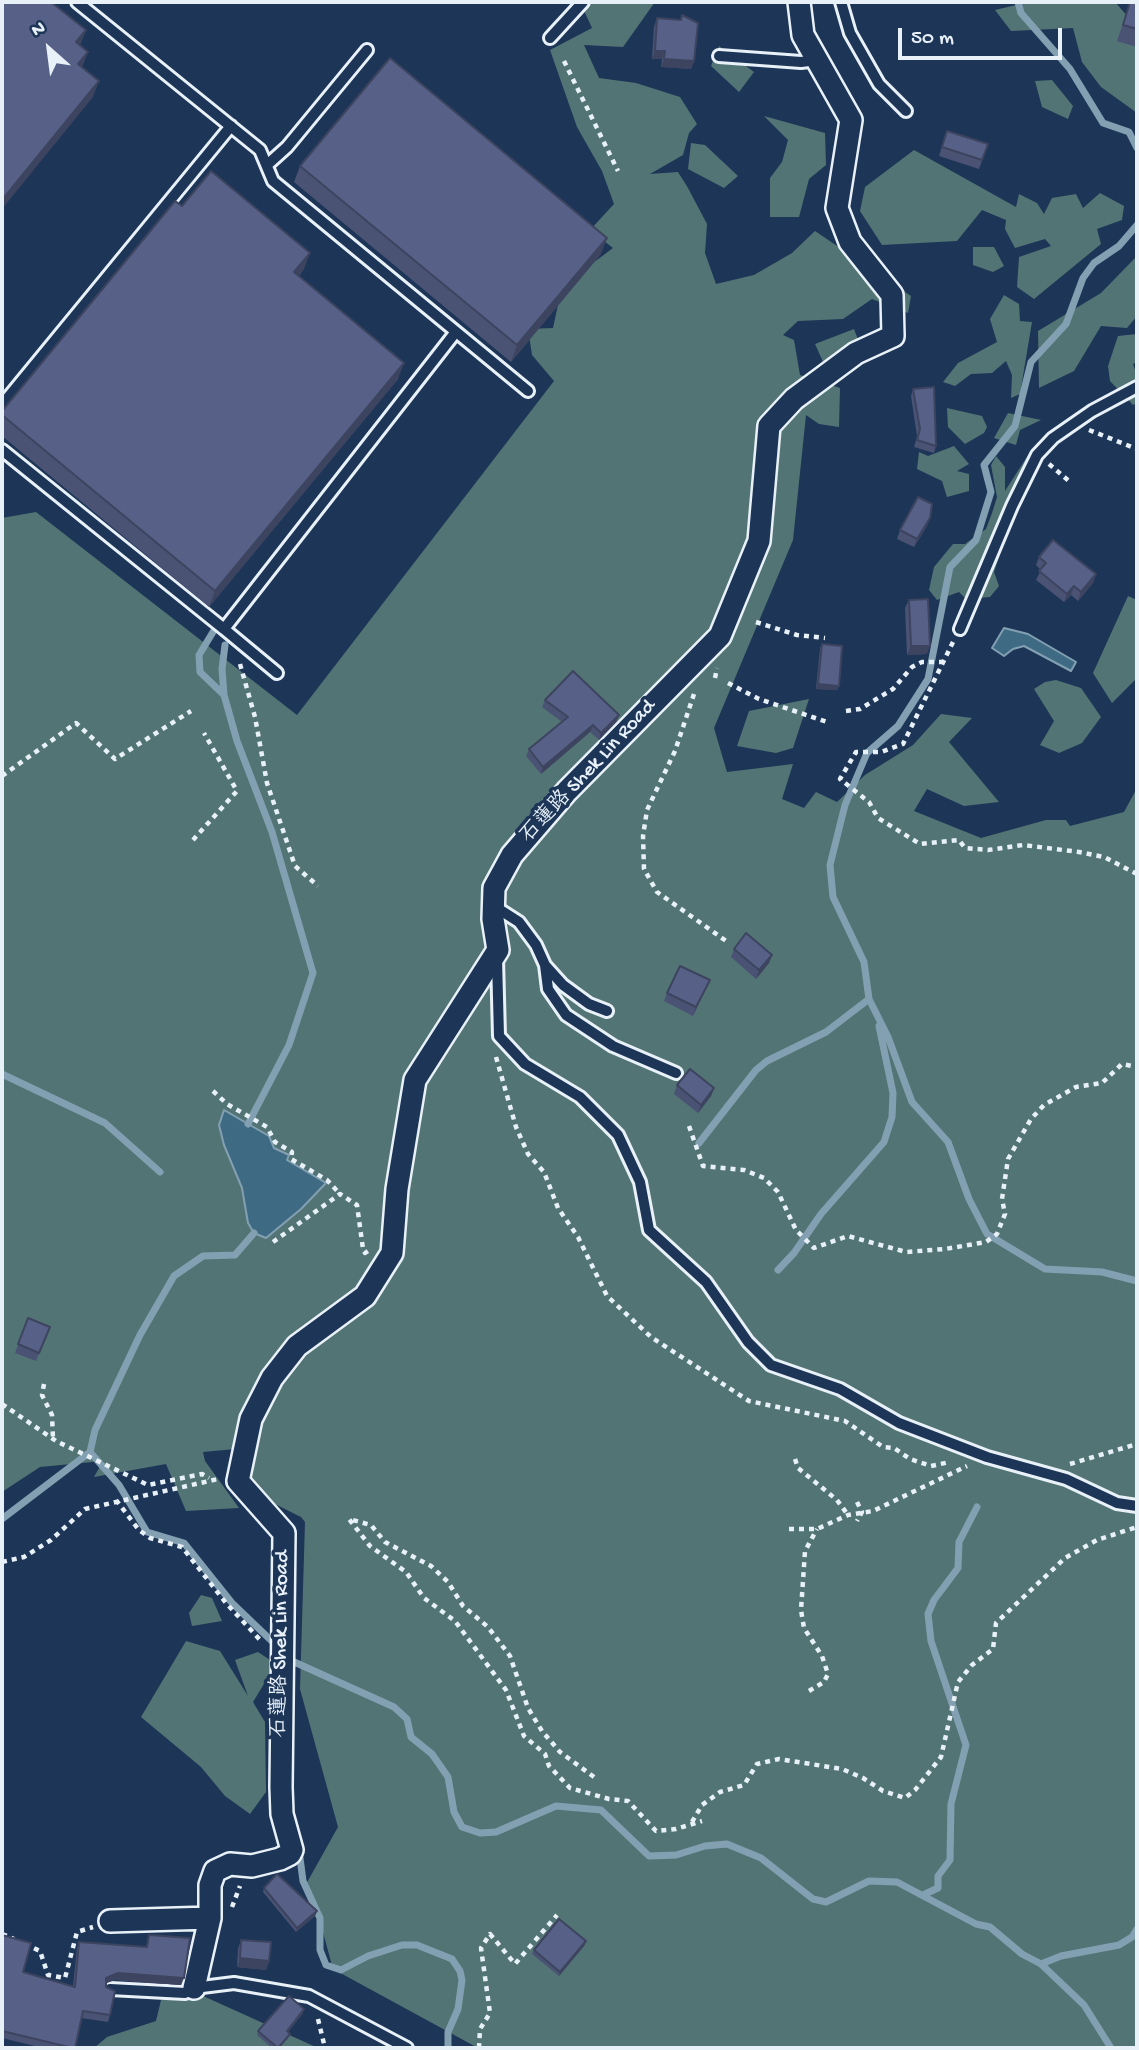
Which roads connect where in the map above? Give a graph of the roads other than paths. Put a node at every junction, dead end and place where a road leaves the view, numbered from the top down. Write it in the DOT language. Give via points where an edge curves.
graph roads {
  1 [pos="77,2"];
  2 [pos="583,2"];
  3 [pos="799,2"];
  4 [pos="841,2"];
  5 [pos="550,38"];
  6 [pos="367,50"];
  7 [pos="719,57"];
  8 [pos="817,60"];
  9 [pos="905,111"];
  10 [pos="231,126"];
  11 [pos="267,165"];
  12 [pos="455,333"];
  13 [pos="1137,387"];
  14 [pos="528,391"];
  15 [pos="2,405"];
  16 [pos="2,450"];
  17 [pos="960,629"];
  18 [pos="228,633"];
  19 [pos="277,673"];
  20 [pos="494,906"];
  21 [pos="498,950"];
  22 [pos="545,965"];
  23 [pos="607,1011"];
  24 [pos="676,1073"];
  25 [pos="1137,1506"];
  26 [pos="210,1918"];
  27 [pos="110,1921"];
  28 [pos="194,1987"];
  29 [pos="110,1989"];
  30 [pos="407,2048"];
  1 -- 10 [label="lane"];
  2 -- 5 [label="lane"];
  3 -- 8 [label="street, 石蓮路 Shek Lin Road" via="803,35"];
  4 -- 9 [label="lane" via="850,33 879,84"];
  6 -- 11 [label="lane"];
  7 -- 8 [label="lane"];
  8 -- 20 [label="street, 石蓮路 Shek Lin Road" via="851,120 836,208 850,242 892,295 893,336 856,353 794,399 769,426 759,541 720,636 567,791 512,855 494,888"];
  10 -- 11 [label="lane" via="260,150"];
  10 -- 15 [label="lane"];
  11 -- 12 [label="lane" via="273,181"];
  12 -- 14 [label="lane"];
  12 -- 18 [label="lane"];
  13 -- 17 [label="lane" via="1053,438 1037,455"];
  16 -- 18 [label="lane"];
  18 -- 19 [label="lane"];
  20 -- 21 [label="street, 石蓮路 Shek Lin Road"];
  20 -- 22 [label="lane" via="519,922"];
  21 -- 25 [label="lane" via="499,1036 525,1064 580,1097 618,1135 640,1182 649,1230 706,1282 748,1342 771,1365 840,1389 899,1423 987,1457 1066,1479 1117,1503"];
  21 -- 26 [label="street, 石蓮路 Shek Lin Road" via="415,1080 392,1253 365,1296 297,1346 272,1378 251,1419 238,1481 284,1533 281,1801 292,1850 285,1857 252,1866 227,1865 215,1871"];
  22 -- 23 [label="lane" via="563,985"];
  22 -- 24 [label="lane" via="548,989 566,1015 613,1046"];
  26 -- 27 [label="street"];
  26 -- 28 [label="street"];
  28 -- 29 [label="lane" via="185,1993"];
  28 -- 30 [label="lane" via="234,1983 309,1996"];
}
